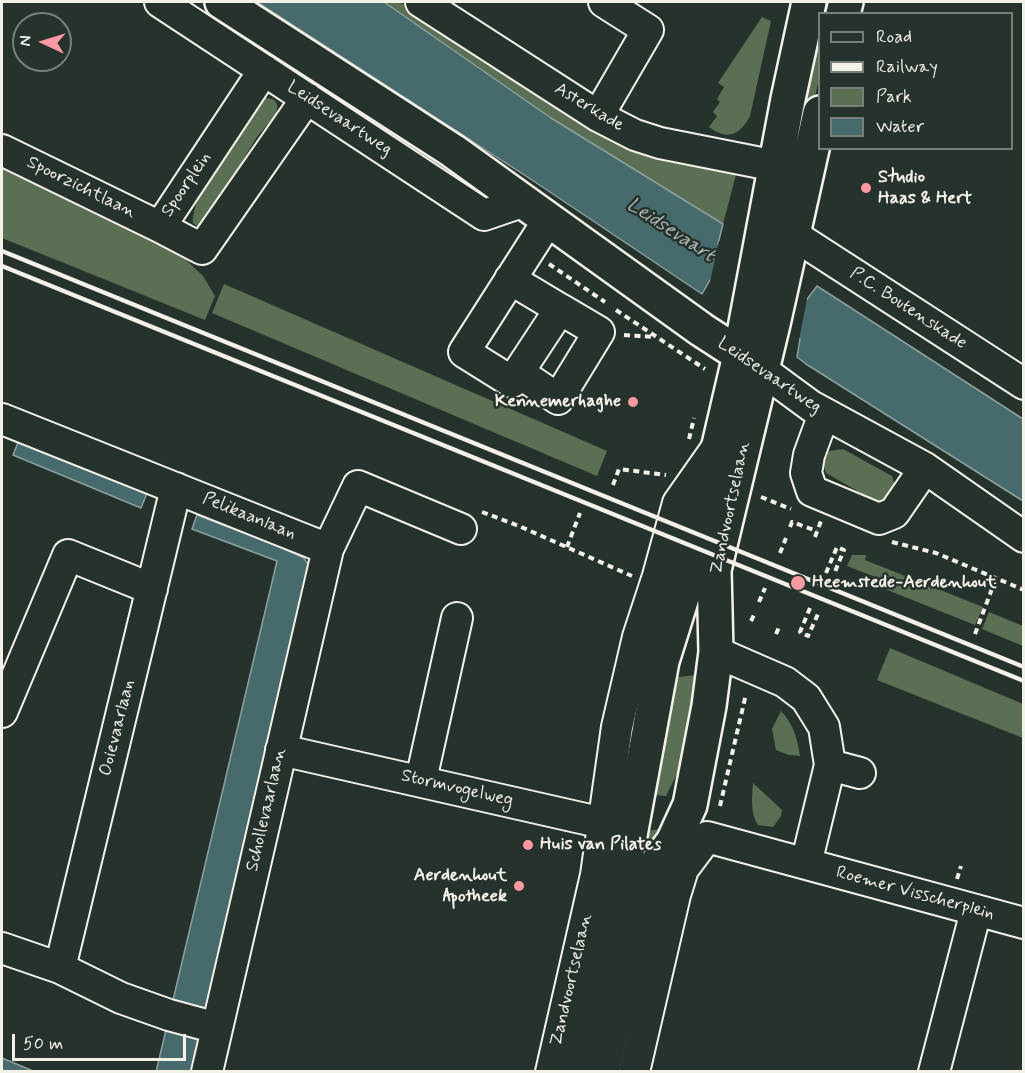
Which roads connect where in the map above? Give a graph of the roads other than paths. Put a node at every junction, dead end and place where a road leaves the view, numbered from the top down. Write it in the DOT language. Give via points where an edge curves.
graph roads {
  1 [pos="160,2"];
  2 [pos="222,2"];
  3 [pos="421,2"];
  4 [pos="604,2"];
  5 [pos="809,2"];
  6 [pos="264,70"];
  7 [pos="307,98"];
  8 [pos="598,116"];
  9 [pos="818,117"];
  10 [pos="2,150"];
  11 [pos="765,164"];
  12 [pos="522,202"];
  13 [pos="549,219"];
  14 [pos="160,227"];
  15 [pos="792,234"];
  16 [pos="770,274"];
  17 [pos="510,279"];
  18 [pos="560,309"];
  19 [pos="751,362"];
  20 [pos="518,372"];
  21 [pos="1023,384"];
  22 [pos="824,414"];
  23 [pos="2,420"];
  24 [pos="719,443"];
  25 [pos="926,468"];
  26 [pos="176,488"];
  27 [pos="461,528"];
  28 [pos="1023,537"];
  29 [pos="328,549"];
  30 [pos="152,589"];
  31 [pos="457,618"];
  32 [pos="716,652"];
  33 [pos="662,661"];
  34 [pos="2,712"];
  35 [pos="281,750"];
  36 [pos="830,768"];
  37 [pos="859,776"];
  38 [pos="421,780"];
  39 [pos="690,805"];
  40 [pos="618,821"];
  41 [pos="806,864"];
  42 [pos="976,911"];
  43 [pos="1023,923"];
  44 [pos="2,948"];
  45 [pos="60,968"];
  46 [pos="212,1027"];
  47 [pos="207,1071"];
  48 [pos="551,1071"];
  49 [pos="575,1071"];
  50 [pos="602,1071"];
  51 [pos="634,1071"];
  52 [pos="934,1071"];
  1 -- 6 [label="street, Leidsevaartweg"];
  2 -- 12 [label="main road, Leidsevaartweg" via="453,151"];
  3 -- 8 [label="street, Asterkade"];
  4 -- 8 [label="street" via="648,30"];
  5 -- 11 [label="main road, Zandvoortselaan" via="788,99"];
  6 -- 7 [label="street, Leidsevaartweg"];
  6 -- 14 [label="street, Spoorplein"];
  7 -- 12 [label="street, Leidsevaartweg" via="484,215"];
  7 -- 14 [label="street, Spoorplein" via="202,249"];
  8 -- 11 [label="street, Asterkade" via="660,143"];
  9 -- 15 [label="main road, Zandvoortselaan"];
  10 -- 14 [label="street, Spoorzichtlaan"];
  11 -- 16 [label="main road, Zandvoortselaan"];
  12 -- 13 [label="main road, Leidsevaartweg"];
  13 -- 17 [label="street"];
  13 -- 19 [label="main road, Leidsevaartweg"];
  15 -- 16 [label="main road, Zandvoortselaan"];
  15 -- 21 [label="street, P.C. Boutenskade"];
  16 -- 19 [label="main road, Zandvoortselaan"];
  17 -- 18 [label="street"];
  17 -- 20 [label="street" via="464,352 512,382"];
  18 -- 20 [label="street"];
  18 -- 20 [label="street" via="599,332 558,399"];
  19 -- 22 [label="street, Leidsevaartweg"];
  19 -- 24 [label="main road, Zandvoortselaan"];
  19 -- 32 [label="main road, Zandvoortselaan" via="714,570"];
  22 -- 25 [label="street, Leidsevaartweg"];
  22 -- 25 [label="street" via="806,473 812,491 879,519 894,513"];
  23 -- 26 [label="street, Pelikaanlaan"];
  24 -- 33 [label="main road, Zandvoortselaan" via="688,578"];
  24 -- 40 [label="street, Zandvoortselaan" via="678,503 638,638 617,728"];
  25 -- 28 [label="street, Leidsevaartweg"];
  26 -- 29 [label="street, Pelikaanlaan"];
  26 -- 30 [label="street, Ooievaarlaan"];
  27 -- 29 [label="street" via="358,486"];
  29 -- 35 [label="street, Schollevaarlaan"];
  30 -- 34 [label="street" via="68,555"];
  30 -- 45 [label="street, Ooievaarlaan"];
  31 -- 38 [label="street"];
  32 -- 33 [label="main road" via="694,644 681,646"];
  32 -- 36 [label="street" via="785,682 806,698 824,727"];
  32 -- 39 [label="main road, Zandvoortselaan"];
  33 -- 40 [label="main road, Zandvoortselaan"];
  35 -- 38 [label="street, Stormvogelweg"];
  35 -- 46 [label="street, Schollevaarlaan"];
  36 -- 37 [label="street"];
  36 -- 41 [label="street"];
  38 -- 40 [label="street, Stormvogelweg"];
  39 -- 40 [label="main road" via="672,818"];
  39 -- 50 [label="main road, Zandvoortselaan" via="673,842 650,874"];
  40 -- 48 [label="street, Zandvoortselaan" via="597,862"];
  40 -- 49 [label="main road, Zandvoortselaan" via="624,868"];
  41 -- 42 [label="street, Roemer Visscherplein"];
  41 -- 51 [label="street, Roemer Visscherplein" via="707,837 683,869"];
  42 -- 43 [label="street, Roemer Visscherplein"];
  42 -- 52 [label="street"];
  44 -- 45 [label="street"];
  45 -- 46 [label="street" via="121,998"];
  46 -- 47 [label="street, Schollevaarlaan"];
}
